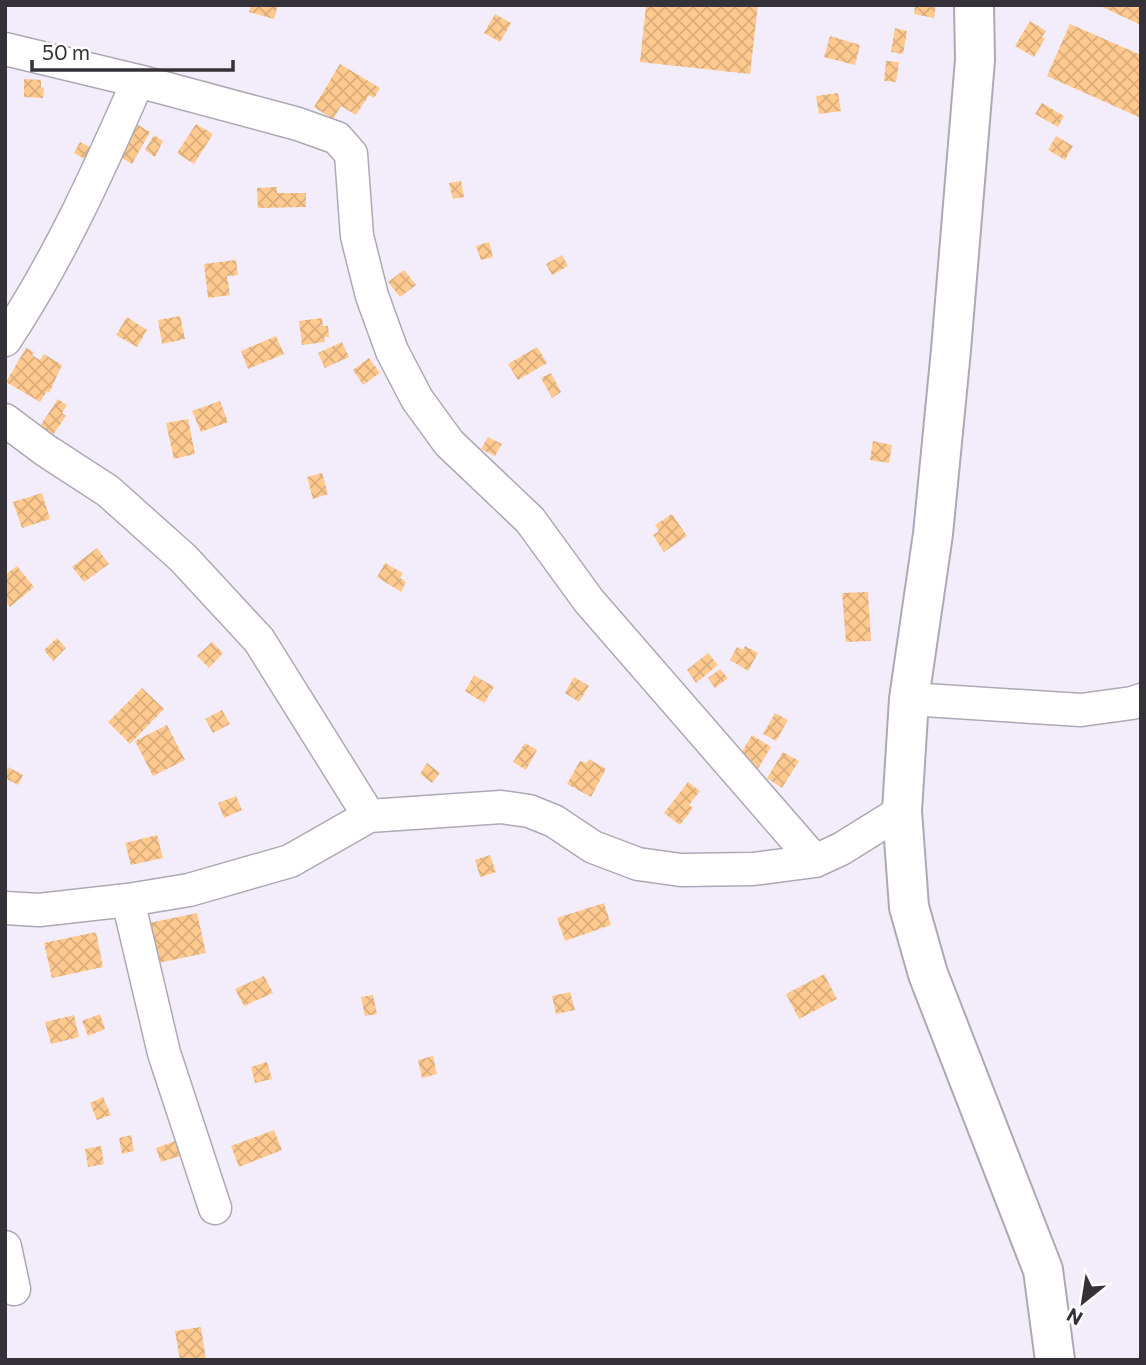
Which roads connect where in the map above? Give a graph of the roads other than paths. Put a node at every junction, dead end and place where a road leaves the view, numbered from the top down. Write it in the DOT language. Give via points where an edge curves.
graph roads {
  1 [pos="974,5"];
  2 [pos="5,49"];
  3 [pos="138,82"];
  4 [pos="5,340"];
  5 [pos="5,421"];
  6 [pos="909,699"];
  7 [pos="1141,700"];
  8 [pos="902,811"];
  9 [pos="369,817"];
  10 [pos="815,861"];
  11 [pos="128,900"];
  12 [pos="5,908"];
  13 [pos="215,1208"];
  14 [pos="5,1247"];
  15 [pos="14,1289"];
  16 [pos="1055,1360"];
  1 -- 6 [label="street" via="975,60 951,351 933,534"];
  2 -- 3 [label="street"];
  3 -- 4 [label="street" via="50,268"];
  3 -- 10 [label="street" via="298,124 337,138 351,154 357,236 372,296 392,351 417,399 449,443 530,520 589,601"];
  5 -- 9 [label="street" via="108,491 183,558 259,640"];
  6 -- 7 [label="street" via="1081,710"];
  6 -- 8 [label="street"];
  8 -- 10 [label="street"];
  8 -- 16 [label="street" via="908,907 928,974 1043,1270"];
  9 -- 10 [label="street" via="500,807 554,821 593,847 638,864 681,870 752,869"];
  9 -- 11 [label="street" via="290,861 189,890"];
  11 -- 12 [label="street" via="39,910"];
  11 -- 13 [label="street" via="164,1053"];
  14 -- 15 [label="street"];
}
